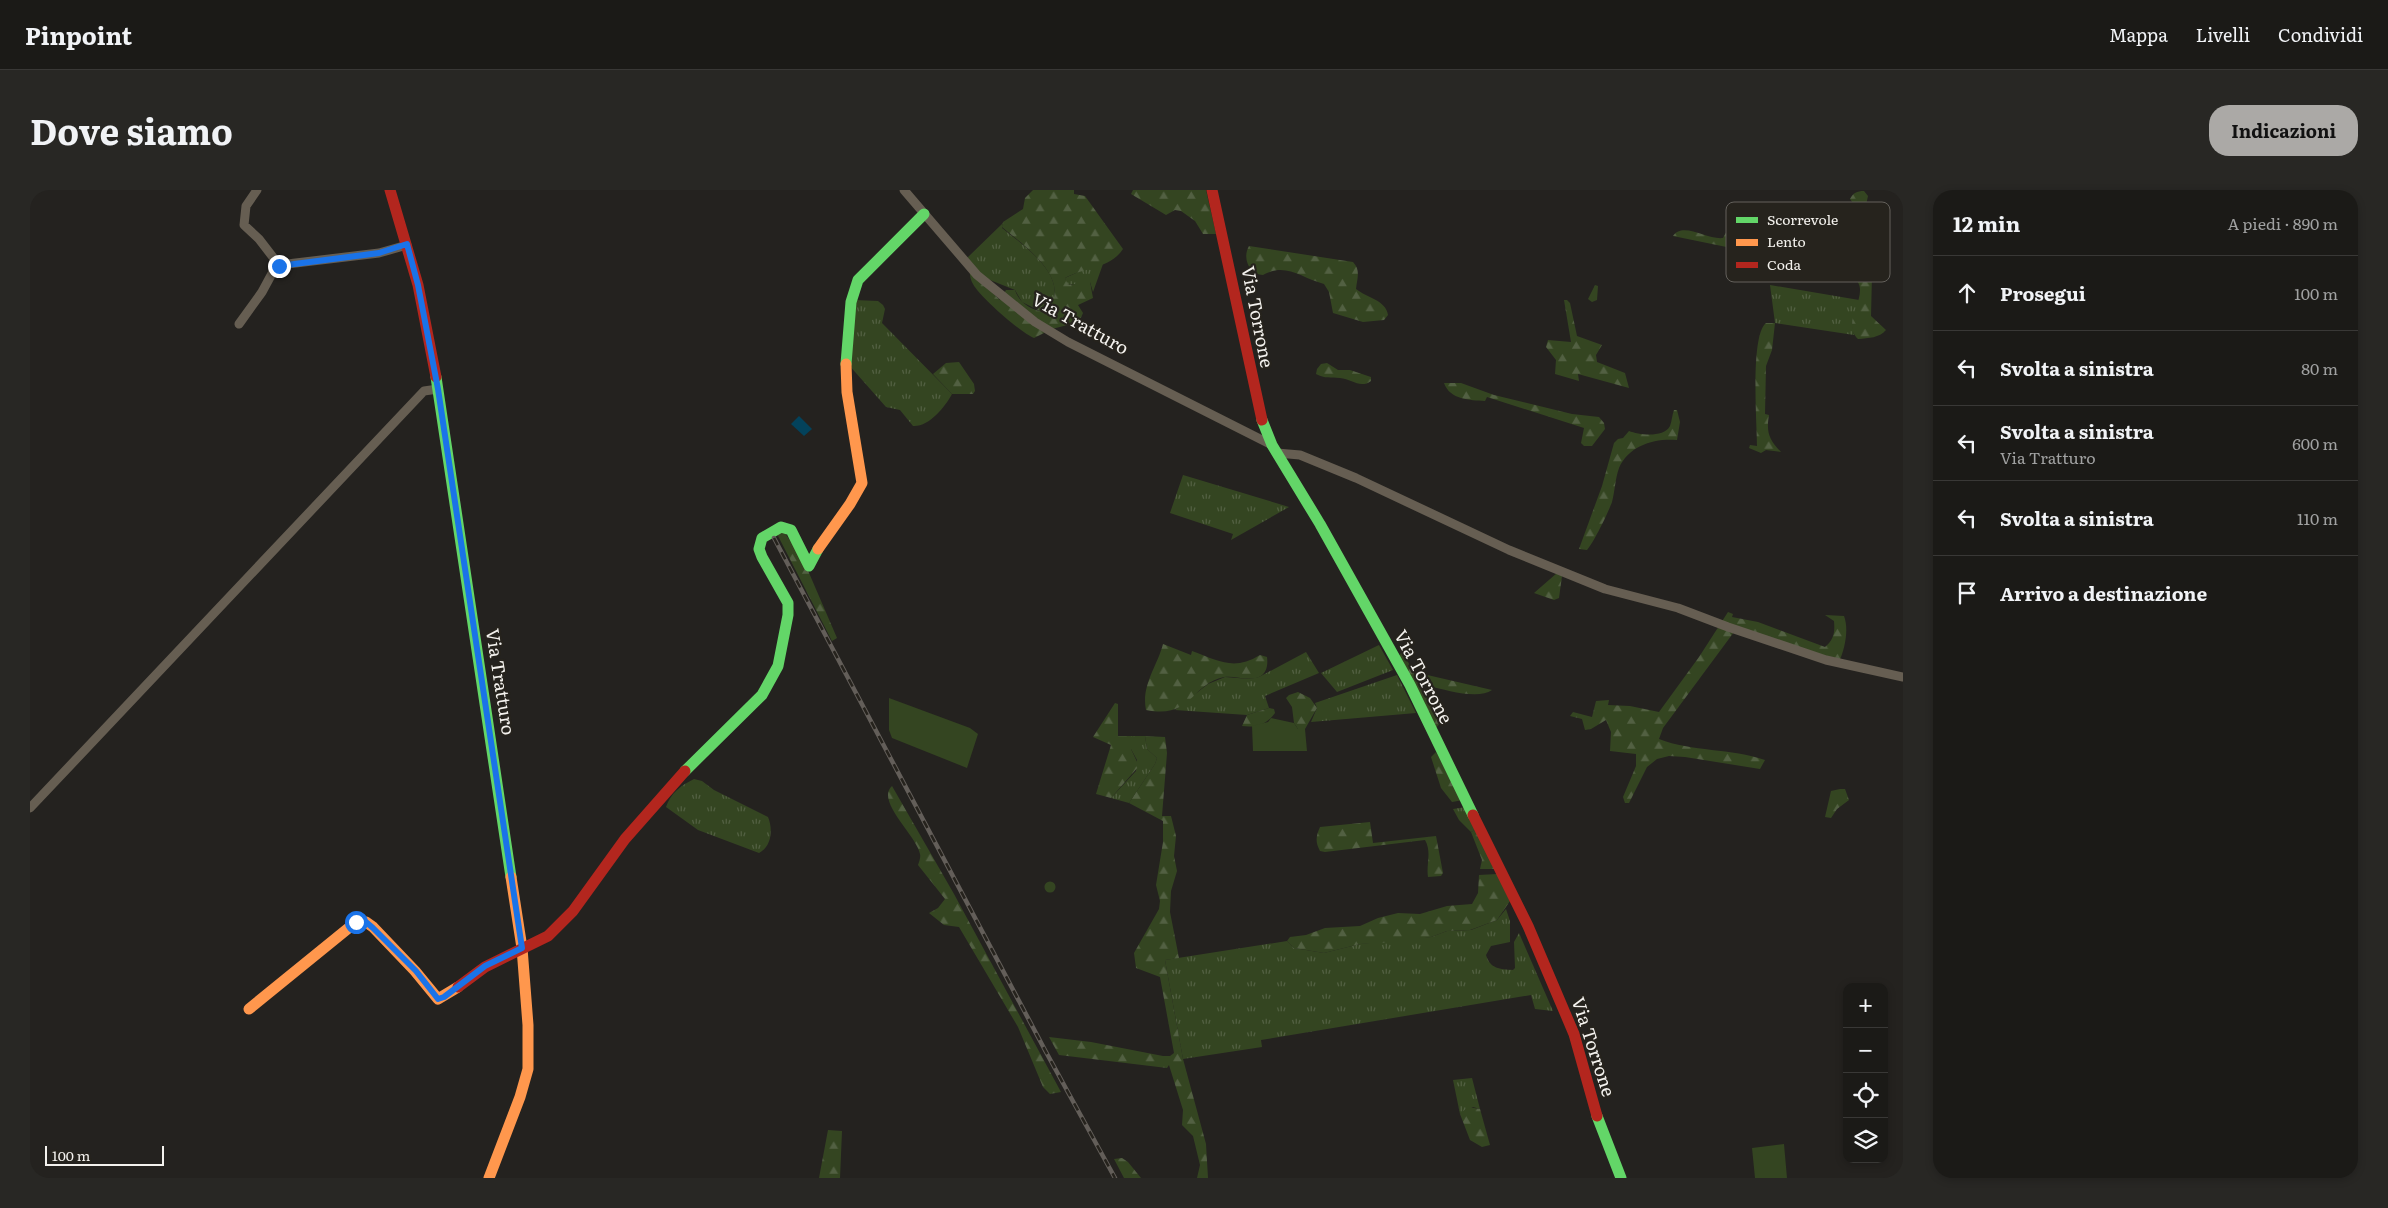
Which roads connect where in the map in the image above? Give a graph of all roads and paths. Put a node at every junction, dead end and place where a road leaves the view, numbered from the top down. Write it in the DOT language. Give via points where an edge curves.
graph roads {
  1 [pos="257,190"];
  2 [pos="390,190"];
  3 [pos="904,190"];
  4 [pos="1212,190"];
  5 [pos="924,214"];
  6 [pos="407,244"];
  7 [pos="279,266"];
  8 [pos="239,324"];
  9 [pos="438,389"];
  10 [pos="1275,449"];
  11 [pos="1903,677"];
  12 [pos="30,808"];
  13 [pos="522,948"];
  14 [pos="249,1009"];
  15 [pos="489,1178"];
  16 [pos="1621,1178"];
  1 -- 7 [label="street" via="246,206 244,225"];
  2 -- 6 [label="street, Via Tratturo"];
  3 -- 5 [label="street, Via Tratturo"];
  4 -- 10 [label="street, Via Torrone" via="1259,413"];
  5 -- 10 [label="street, Via Tratturo" via="977,275 1035,322"];
  5 -- 13 [label="street" via="858,280 851,302 846,356 847,392 862,483 857,496 816,548 809,566 791,530 781,527 762,538 759,549 762,557 788,603 778,666 762,695 665,791 625,839 573,911 548,936"];
  6 -- 7 [label="street" via="379,253"];
  6 -- 9 [label="street, Via Tratturo"];
  7 -- 8 [label="street"];
  9 -- 12 [label="street" via="424,391"];
  9 -- 13 [label="street, Via Tratturo"];
  10 -- 11 [label="street" via="1300,455 1356,478 1509,550 1606,589 1678,608 1826,660"];
  10 -- 16 [label="street, Via Torrone" via="1410,685 1528,926 1574,1034 1597,1116"];
  13 -- 14 [label="street" via="485,966 438,999 416,971 373,928 366,922 356,922"];
  13 -- 15 [label="street, Via Tratturo" via="528,1069"];
}
